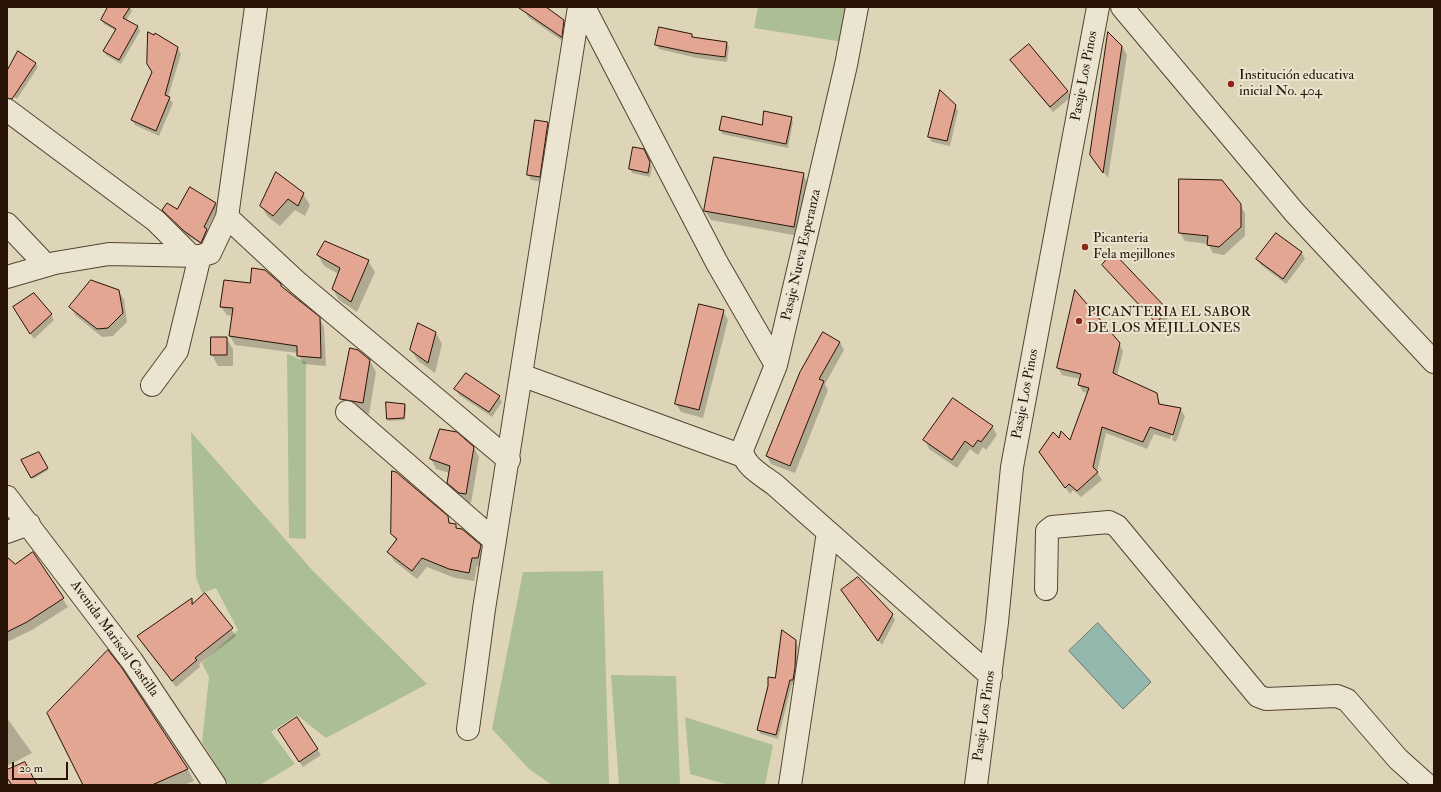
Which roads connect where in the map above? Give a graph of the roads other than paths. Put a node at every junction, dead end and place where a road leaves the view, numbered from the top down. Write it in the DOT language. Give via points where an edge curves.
graph roads {
  1 [pos="256,7"];
  2 [pos="579,7"];
  3 [pos="584,7"];
  4 [pos="857,7"];
  5 [pos="1098,7"];
  6 [pos="1122,7"];
  7 [pos="7,110"];
  8 [pos="227,217"];
  9 [pos="7,224"];
  10 [pos="195,256"];
  11 [pos="46,265"];
  12 [pos="7,277"];
  13 [pos="1434,362"];
  14 [pos="776,364"];
  15 [pos="522,375"];
  16 [pos="152,385"];
  17 [pos="347,412"];
  18 [pos="743,456"];
  19 [pos="509,460"];
  20 [pos="7,497"];
  21 [pos="29,524"];
  22 [pos="7,532"];
  23 [pos="828,532"];
  24 [pos="496,541"];
  25 [pos="1046,589"];
  26 [pos="991,676"];
  27 [pos="468,729"];
  28 [pos="215,785"];
  29 [pos="790,785"];
  30 [pos="976,785"];
  31 [pos="1427,785"];
  1 -- 8 [label="street"];
  2 -- 15 [label="street"];
  3 -- 14 [label="street" via="717,263"];
  4 -- 14 [label="street, Pasaje Nueva Esperanza" via="846,65"];
  5 -- 26 [label="street, Pasaje Los Pinos" via="1012,467"];
  6 -- 13 [label="street" via="1295,213"];
  7 -- 10 [label="street" via="156,221"];
  8 -- 10 [label="street" via="210,253"];
  8 -- 19 [label="street" via="298,283"];
  9 -- 11 [label="street"];
  10 -- 11 [label="street" via="109,254"];
  10 -- 16 [label="street" via="177,351"];
  11 -- 12 [label="street"];
  14 -- 18 [label="street, Pasaje Nueva Esperanza" via="742,450"];
  15 -- 18 [label="street"];
  15 -- 19 [label="street"];
  17 -- 24 [label="street"];
  18 -- 23 [label="street" via="748,464"];
  19 -- 24 [label="street"];
  20 -- 21 [label="street, Avenida Mariscal Castilla"];
  21 -- 22 [label="street"];
  21 -- 28 [label="street, Avenida Mariscal Castilla" via="132,661"];
  23 -- 26 [label="street"];
  23 -- 29 [label="street"];
  24 -- 27 [label="street"];
  25 -- 31 [label="street" via="1047,531 1052,527 1110,522 1117,526 1258,696 1266,699 1337,696 1347,700 1398,759"];
  26 -- 30 [label="street, Pasaje Los Pinos"];
}
